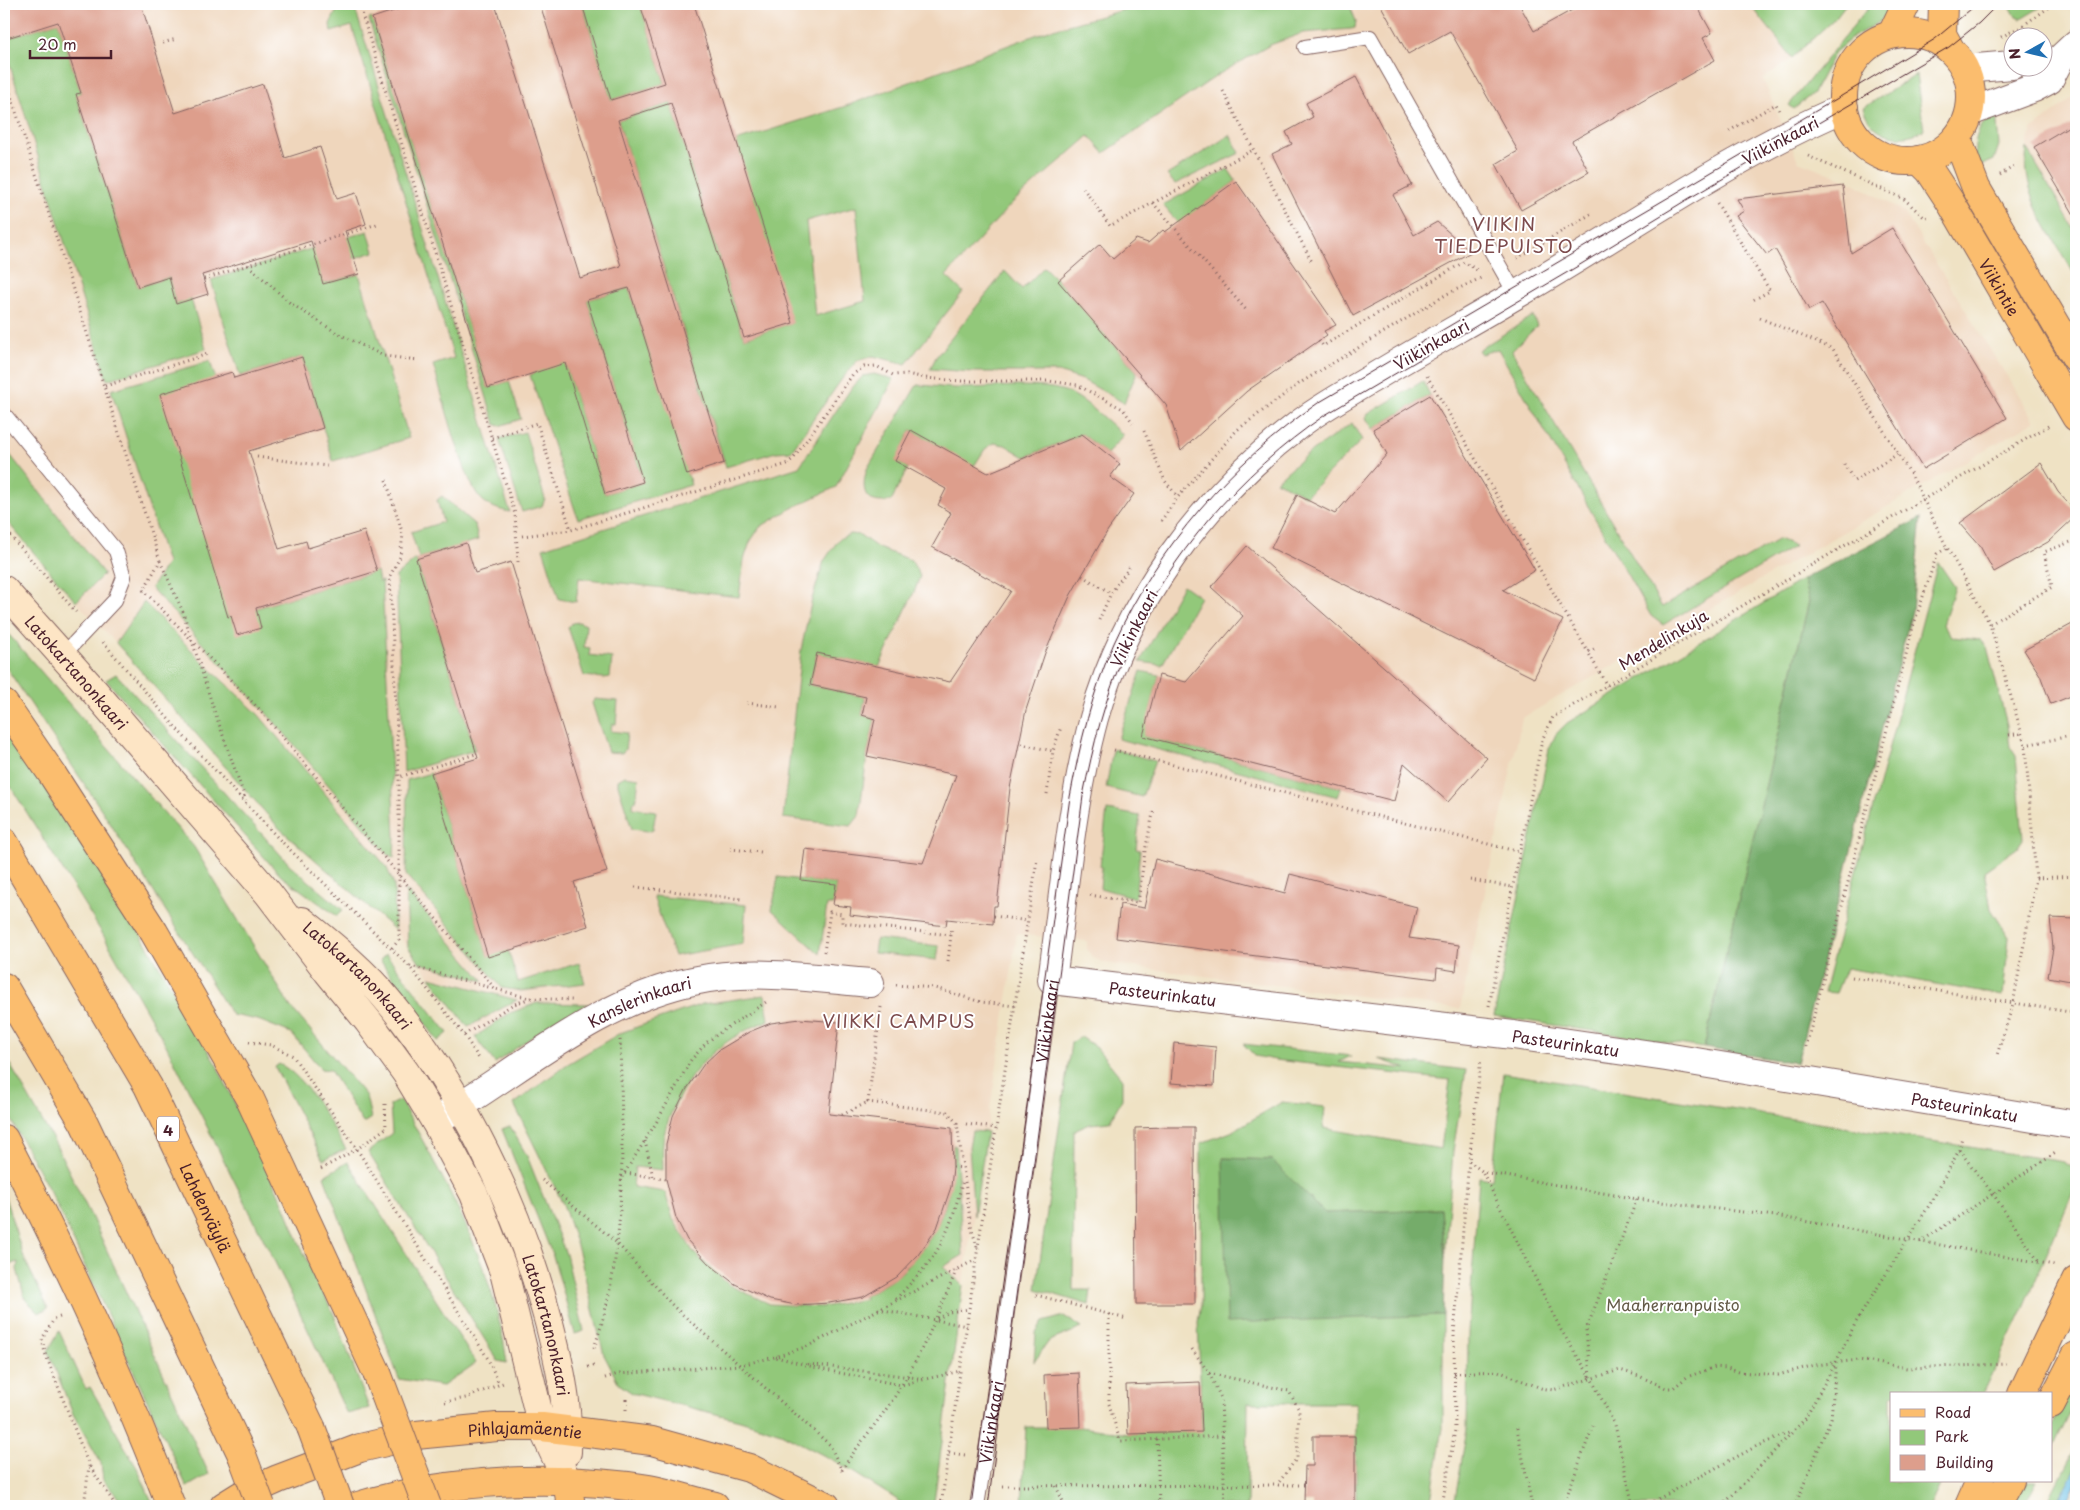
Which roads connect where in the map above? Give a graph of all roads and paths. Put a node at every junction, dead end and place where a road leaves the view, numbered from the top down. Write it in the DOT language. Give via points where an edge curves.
graph roads {
  1 [pos="361,4"];
  2 [pos="1906,4"];
  3 [pos="1943,4"];
  4 [pos="2054,4"];
  5 [pos="1892,34"];
  6 [pos="2001,37"];
  7 [pos="176,39"];
  8 [pos="163,43"];
  9 [pos="1305,47"];
  10 [pos="1949,47"];
  11 [pos="2059,55"];
  12 [pos="2002,66"];
  13 [pos="1965,69"];
  14 [pos="4,74"];
  15 [pos="1223,91"];
  16 [pos="1844,108"];
  17 [pos="1970,112"];
  18 [pos="1957,138"];
  19 [pos="1253,150"];
  20 [pos="1800,152"];
  21 [pos="1919,160"];
  22 [pos="1083,188"];
  23 [pos="1715,198"];
  24 [pos="1153,203"];
  25 [pos="1925,218"];
  26 [pos="377,224"];
  27 [pos="1313,264"];
  28 [pos="248,265"];
  29 [pos="1486,276"];
  30 [pos="204,278"];
  31 [pos="1516,295"];
  32 [pos="1751,301"];
  33 [pos="1247,311"];
  34 [pos="1760,318"];
  35 [pos="1319,340"];
  36 [pos="208,354"];
  37 [pos="2076,358"];
  38 [pos="418,360"];
  39 [pos="1426,373"];
  40 [pos="105,386"];
  41 [pos="4,414"];
  42 [pos="2076,417"];
  43 [pos="1133,423"];
  44 [pos="2048,426"];
  45 [pos="1144,431"];
  46 [pos="492,438"];
  47 [pos="1898,454"];
  48 [pos="256,457"];
  49 [pos="1844,464"];
  50 [pos="327,466"];
  51 [pos="386,480"];
  52 [pos="1178,497"];
  53 [pos="1922,500"];
  54 [pos="4,528"];
  55 [pos="571,530"];
  56 [pos="522,536"];
  57 [pos="2076,540"];
  58 [pos="1948,548"];
  59 [pos="160,561"];
  60 [pos="518,563"];
  61 [pos="1082,576"];
  62 [pos="4,590"];
  63 [pos="143,590"];
  64 [pos="1111,593"];
  65 [pos="138,598"];
  66 [pos="76,613"];
  67 [pos="1990,624"];
  68 [pos="110,636"];
  69 [pos="192,642"];
  70 [pos="1594,649"];
  71 [pos="1588,652"];
  72 [pos="63,655"];
  73 [pos="1607,686"];
  74 [pos="4,704"];
  75 [pos="747,704"];
  76 [pos="779,707"];
  77 [pos="2022,733"];
  78 [pos="2076,734"];
  79 [pos="2009,735"];
  80 [pos="1021,744"];
  81 [pos="2025,745"];
  82 [pos="1106,748"];
  83 [pos="1053,752"];
  84 [pos="476,754"];
  85 [pos="399,776"];
  86 [pos="247,804"];
  87 [pos="1154,809"];
  88 [pos="4,842"];
  89 [pos="730,849"];
  90 [pos="761,852"];
  91 [pos="1520,852"];
  92 [pos="400,876"];
  93 [pos="2076,876"];
  94 [pos="2036,878"];
  95 [pos="1470,880"];
  96 [pos="635,887"];
  97 [pos="1512,887"];
  98 [pos="268,893"];
  99 [pos="1084,894"];
  100 [pos="741,899"];
  101 [pos="994,916"];
  102 [pos="1028,921"];
  103 [pos="952,928"];
  104 [pos="1026,934"];
  105 [pos="951,935"];
  106 [pos="392,948"];
  107 [pos="948,962"];
  108 [pos="409,966"];
  109 [pos="1852,977"];
  110 [pos="820,978"];
  111 [pos="1052,980"];
  112 [pos="877,984"];
  113 [pos="4,987"];
  114 [pos="496,990"];
  115 [pos="529,998"];
  116 [pos="576,1000"];
  117 [pos="768,1001"];
  118 [pos="2013,1004"];
  119 [pos="1015,1006"];
  120 [pos="2076,1013"];
  121 [pos="1488,1016"];
  122 [pos="620,1033"];
  123 [pos="464,1035"];
  124 [pos="243,1041"];
  125 [pos="1806,1047"];
  126 [pos="476,1053"];
  127 [pos="1997,1055"];
  128 [pos="1481,1060"];
  129 [pos="868,1102"];
  130 [pos="386,1104"];
  131 [pos="460,1106"];
  132 [pos="842,1115"];
  133 [pos="436,1121"];
  134 [pos="966,1124"];
  135 [pos="2076,1125"];
  136 [pos="996,1128"];
  137 [pos="1962,1137"];
  138 [pos="4,1139"];
  139 [pos="645,1141"];
  140 [pos="357,1149"];
  141 [pos="1959,1150"];
  142 [pos="2057,1152"];
  143 [pos="1468,1161"];
  144 [pos="954,1167"];
  145 [pos="963,1168"];
  146 [pos="321,1169"];
  147 [pos="1483,1172"];
  148 [pos="625,1173"];
  149 [pos="964,1176"];
  150 [pos="653,1177"];
  151 [pos="621,1178"];
  152 [pos="667,1179"];
  153 [pos="542,1180"];
  154 [pos="1993,1194"];
  155 [pos="1637,1199"];
  156 [pos="1906,1240"];
  157 [pos="1920,1242"];
  158 [pos="617,1243"];
  159 [pos="977,1250"];
  160 [pos="976,1260"];
  161 [pos="2039,1262"];
  162 [pos="2055,1265"];
  163 [pos="957,1270"];
  164 [pos="2076,1281"];
  165 [pos="1036,1295"];
  166 [pos="895,1300"];
  167 [pos="877,1309"];
  168 [pos="969,1309"];
  169 [pos="1109,1314"];
  170 [pos="936,1319"];
  171 [pos="1127,1319"];
  172 [pos="63,1324"];
  173 [pos="967,1326"];
  174 [pos="594,1348"];
  175 [pos="1192,1350"];
  176 [pos="775,1356"];
  177 [pos="2076,1356"];
  178 [pos="1836,1362"];
  179 [pos="798,1363"];
  180 [pos="2010,1364"];
  181 [pos="740,1365"];
  182 [pos="960,1371"];
  183 [pos="1210,1373"];
  184 [pos="1454,1373"];
  185 [pos="906,1376"];
  186 [pos="605,1378"];
  187 [pos="1591,1378"];
  188 [pos="929,1379"];
  189 [pos="499,1384"];
  190 [pos="901,1385"];
  191 [pos="2023,1392"];
  192 [pos="2052,1402"];
  193 [pos="1593,1426"];
  194 [pos="555,1428"];
  195 [pos="1517,1428"];
  196 [pos="1792,1432"];
  197 [pos="1223,1436"];
  198 [pos="1157,1439"];
  199 [pos="949,1453"];
  200 [pos="966,1455"];
  201 [pos="89,1466"];
  202 [pos="1980,1482"];
  203 [pos="2009,1482"];
  204 [pos="1225,1485"];
  205 [pos="1277,1485"];
  206 [pos="1304,1485"];
  207 [pos="1003,1486"];
  208 [pos="1056,1486"];
  209 [pos="1158,1486"];
  210 [pos="569,1494"];
  211 [pos="84,1506"];
  212 [pos="116,1506"];
  213 [pos="171,1506"];
  214 [pos="224,1506"];
  215 [pos="261,1506"];
  216 [pos="340,1506"];
  217 [pos="358,1506"];
  218 [pos="427,1506"];
  219 [pos="715,1506"];
  220 [pos="826,1506"];
  221 [pos="941,1506"];
  222 [pos="978,1506"];
  223 [pos="1065,1506"];
  224 [pos="1158,1506"];
  225 [pos="1225,1506"];
  226 [pos="1442,1506"];
  227 [pos="1532,1506"];
  228 [pos="1563,1506"];
  229 [pos="1633,1506"];
  230 [pos="1645,1506"];
  231 [pos="1722,1506"];
  232 [pos="1795,1506"];
  233 [pos="1969,1506"];
  234 [pos="1996,1506"];
  1 -- 46 [label="path"];
  2 -- 5 [label="main road"];
  3 -- 10 [label="main road" via="1942,34"];
  4 -- 6 [label="path"];
  5 -- 10 [label="main road" via="1921,34"];
  5 -- 16 [label="main road" via="1875,41 1850,67 1844,84"];
  7 -- 8 [label="path"];
  9 -- 31 [label="lane" via="1370,37"];
  10 -- 13 [label="main road"];
  11 -- 17 [label="street" via="2049,80"];
  12 -- 13 [label="street"];
  13 -- 17 [label="main road" via="1972,90"];
  14 -- 40 [label="path"];
  15 -- 19 [label="path"];
  16 -- 21 [label="main road" via="1852,130 1864,145 1881,156 1900,161"];
  16 -- 31 [label="street, Viikinkaari" via="1761,148"];
  17 -- 18 [label="main road"];
  18 -- 21 [label="main road" via="1940,152"];
  18 -- 37 [label="main road, Viikintie" via="1976,188"];
  19 -- 24 [label="path"];
  19 -- 27 [label="path"];
  20 -- 25 [label="path" via="1904,200"];
  21 -- 42 [label="main road, Viikintie" via="1951,203"];
  22 -- 24 [label="path" via="1110,226"];
  23 -- 32 [label="path" via="1770,291"];
  24 -- 33 [label="path"];
  26 -- 28 [label="path"];
  28 -- 30 [label="path"];
  28 -- 38 [label="path" via="290,303 337,333 384,356"];
  29 -- 35 [label="path" via="1464,262 1323,346"];
  31 -- 111 [label="street, Viikinkaari" via="1296,426 1244,470 1214,502 1166,565 1124,638 1095,716 1077,795"];
  34 -- 47 [label="path" via="1833,349"];
  36 -- 40 [label="path"];
  39 -- 71 [label="path"];
  40 -- 59 [label="path"];
  41 -- 72 [label="lane" via="116,551 124,577 115,600"];
  43 -- 55 [label="path" via="1122,409 1078,385 1049,381 925,378 893,375 876,366 864,367 853,374 787,464"];
  44 -- 53 [label="path, Mendelinkuja"];
  45 -- 52 [label="path" via="1165,481"];
  46 -- 55 [label="path" via="538,423"];
  46 -- 60 [label="path" via="515,514"];
  47 -- 49 [label="path" via="1854,481"];
  47 -- 53 [label="path"];
  48 -- 50 [label="path"];
  51 -- 85 [label="path" via="403,534 400,557 390,576"];
  53 -- 58 [label="path"];
  53 -- 73 [label="path, Mendelinkuja"];
  54 -- 66 [label="path"];
  55 -- 56 [label="path"];
  57 -- 67 [label="path" via="2044,552 2052,587"];
  58 -- 67 [label="path"];
  58 -- 125 [label="path" via="1937,554 1913,627"];
  59 -- 63 [label="path"];
  59 -- 69 [label="path" via="184,612"];
  61 -- 64 [label="path"];
  62 -- 72 [label="street, Latokartanonkaari"];
  63 -- 65 [label="path"];
  63 -- 69 [label="path"];
  67 -- 77 [label="path"];
  68 -- 86 [label="path" via="105,644 177,729"];
  69 -- 86 [label="path"];
  69 -- 92 [label="path" via="259,709"];
  70 -- 71 [label="path"];
  71 -- 73 [label="path"];
  72 -- 98 [label="street, Latokartanonkaari"];
  73 -- 91 [label="path, Mendelinkuja" via="1553,717 1542,740"];
  74 -- 218 [label="main road, bridge" via="154,932 250,1099 377,1373"];
  75 -- 76 [label="path"];
  77 -- 79 [label="path"];
  77 -- 81 [label="path"];
  78 -- 81 [label="path"];
  80 -- 83 [label="path"];
  81 -- 94 [label="path"];
  82 -- 91 [label="path"];
  84 -- 85 [label="path"];
  85 -- 92 [label="path"];
  86 -- 106 [label="path"];
  87 -- 99 [label="path" via="1138,903"];
  88 -- 216 [label="main road, Lahdenväylä / 4, bridge" via="148,1086 311,1427"];
  89 -- 90 [label="path"];
  91 -- 97 [label="path, Mendelinkuja"];
  92 -- 106 [label="path" via="399,940"];
  92 -- 114 [label="path"];
  93 -- 94 [label="path"];
  94 -- 118 [label="path"];
  95 -- 97 [label="path"];
  96 -- 100 [label="path"];
  97 -- 121 [label="path, Mendelinkuja"];
  98 -- 131 [label="street, Latokartanonkaari" via="343,954 390,1002"];
  98 -- 133 [label="street, Latokartanonkaari" via="368,1021"];
  101 -- 102 [label="path"];
  103 -- 105 [label="path"];
  104 -- 119 [label="path"];
  105 -- 107 [label="path"];
  105 -- 110 [label="path" via="842,923 842,914 830,912"];
  106 -- 108 [label="path"];
  108 -- 114 [label="path"];
  108 -- 123 [label="path"];
  109 -- 118 [label="path"];
  110 -- 112 [label="street, Kanslerinkaari"];
  110 -- 131 [label="street, Kanslerinkaari" via="747,975 694,980 665,988 588,1022"];
  111 -- 135 [label="street, Pasteurinkatu" via="1513,1035"];
  111 -- 222 [label="lane, Viikinkaari"];
  112 -- 119 [label="path" via="935,988 980,1002"];
  112 -- 129 [label="path"];
  113 -- 215 [label="main road, bridge" via="84,1123 242,1455"];
  114 -- 115 [label="path"];
  115 -- 116 [label="path"];
  115 -- 123 [label="path"];
  117 -- 139 [label="path" via="706,1043 691,1060"];
  118 -- 120 [label="path"];
  118 -- 127 [label="path"];
  119 -- 136 [label="path"];
  122 -- 151 [label="path"];
  123 -- 126 [label="path"];
  124 -- 140 [label="path" via="271,1045 293,1056"];
  128 -- 143 [label="path"];
  129 -- 132 [label="path"];
  129 -- 145 [label="path" via="947,1112 957,1123"];
  130 -- 140 [label="path" via="386,1128"];
  131 -- 133 [label="street, Kanslerinkaari"];
  131 -- 194 [label="street, Latokartanonkaari" via="505,1194 535,1270 562,1371"];
  133 -- 194 [label="street, Latokartanonkaari" via="474,1194 504,1272"];
  134 -- 136 [label="path"];
  136 -- 159 [label="path"];
  137 -- 141 [label="path"];
  138 -- 213 [label="main road" via="46,1220 109,1358"];
  139 -- 148 [label="path"];
  139 -- 150 [label="path"];
  140 -- 146 [label="path"];
  140 -- 189 [label="path" via="488,1359"];
  141 -- 154 [label="path"];
  141 -- 156 [label="path"];
  142 -- 154 [label="path"];
  143 -- 147 [label="path"];
  143 -- 184 [label="path" via="1454,1334"];
  144 -- 145 [label="path"];
  145 -- 149 [label="path"];
  147 -- 155 [label="path"];
  147 -- 187 [label="path" via="1561,1330"];
  148 -- 150 [label="path"];
  148 -- 151 [label="path"];
  149 -- 159 [label="path"];
  149 -- 166 [label="path" via="940,1246"];
  150 -- 152 [label="path"];
  151 -- 158 [label="path"];
  153 -- 158 [label="path"];
  154 -- 157 [label="path"];
  154 -- 161 [label="path"];
  155 -- 156 [label="path" via="1775,1216"];
  155 -- 187 [label="path" via="1586,1330"];
  156 -- 157 [label="path"];
  156 -- 178 [label="path" via="1856,1322"];
  157 -- 161 [label="path"];
  158 -- 174 [label="path" via="604,1320"];
  158 -- 181 [label="path" via="674,1307"];
  159 -- 160 [label="path"];
  160 -- 163 [label="path"];
  160 -- 168 [label="path"];
  161 -- 162 [label="path"];
  163 -- 166 [label="path"];
  163 -- 170 [label="path"];
  164 -- 191 [label="main road"];
  165 -- 169 [label="path"];
  166 -- 167 [label="path"];
  167 -- 170 [label="path"];
  167 -- 176 [label="path" via="808,1346"];
  168 -- 170 [label="path" via="948,1312"];
  168 -- 173 [label="path"];
  169 -- 171 [label="path"];
  169 -- 198 [label="path" via="1108,1404 1120,1441"];
  170 -- 173 [label="path"];
  170 -- 185 [label="path"];
  172 -- 201 [label="path" via="59,1316 54,1319 42,1339 44,1353"];
  173 -- 182 [label="path"];
  175 -- 183 [label="path"];
  176 -- 179 [label="path"];
  176 -- 181 [label="path"];
  177 -- 192 [label="main road"];
  178 -- 180 [label="path" via="1865,1360 1907,1368"];
  178 -- 187 [label="path" via="1778,1375 1715,1367 1687,1377 1673,1388 1620,1370"];
  178 -- 196 [label="path" via="1805,1419"];
  178 -- 232 [label="path" via="1831,1418"];
  179 -- 185 [label="path"];
  179 -- 190 [label="path"];
  181 -- 186 [label="path" via="618,1374"];
  181 -- 190 [label="path" via="830,1445 842,1471"];
  182 -- 188 [label="path"];
  182 -- 199 [label="path"];
  183 -- 197 [label="path" via="1221,1398"];
  183 -- 205 [label="path" via="1289,1391 1299,1410 1296,1458"];
  184 -- 187 [label="path" via="1498,1371 1553,1390"];
  184 -- 226 [label="path" via="1455,1430"];
  185 -- 188 [label="path"];
  185 -- 190 [label="path"];
  187 -- 229 [label="path" via="1615,1425"];
  188 -- 190 [label="path"];
  193 -- 228 [label="path"];
  194 -- 210 [label="street, Latokartanonkaari"];
  194 -- 214 [label="main road, Pihlajamäentie" via="497,1427 416,1435 360,1448 278,1478"];
  194 -- 220 [label="main road, Pihlajamäentie" via="652,1441 740,1466"];
  195 -- 227 [label="path"];
  196 -- 230 [label="path" via="1757,1446"];
  196 -- 231 [label="path"];
  197 -- 198 [label="path"];
  197 -- 204 [label="path"];
  198 -- 209 [label="path"];
  199 -- 200 [label="path"];
  199 -- 221 [label="path"];
  201 -- 211 [label="path"];
  201 -- 212 [label="path"];
  202 -- 233 [label="main road"];
  203 -- 234 [label="main road"];
  204 -- 205 [label="path"];
  204 -- 209 [label="path"];
  204 -- 225 [label="path"];
  205 -- 206 [label="path"];
  207 -- 208 [label="path"];
  208 -- 209 [label="path"];
  208 -- 223 [label="path"];
  209 -- 224 [label="path"];
  210 -- 217 [label="main road" via="505,1481 437,1489"];
  210 -- 219 [label="main road" via="649,1490"];
}
